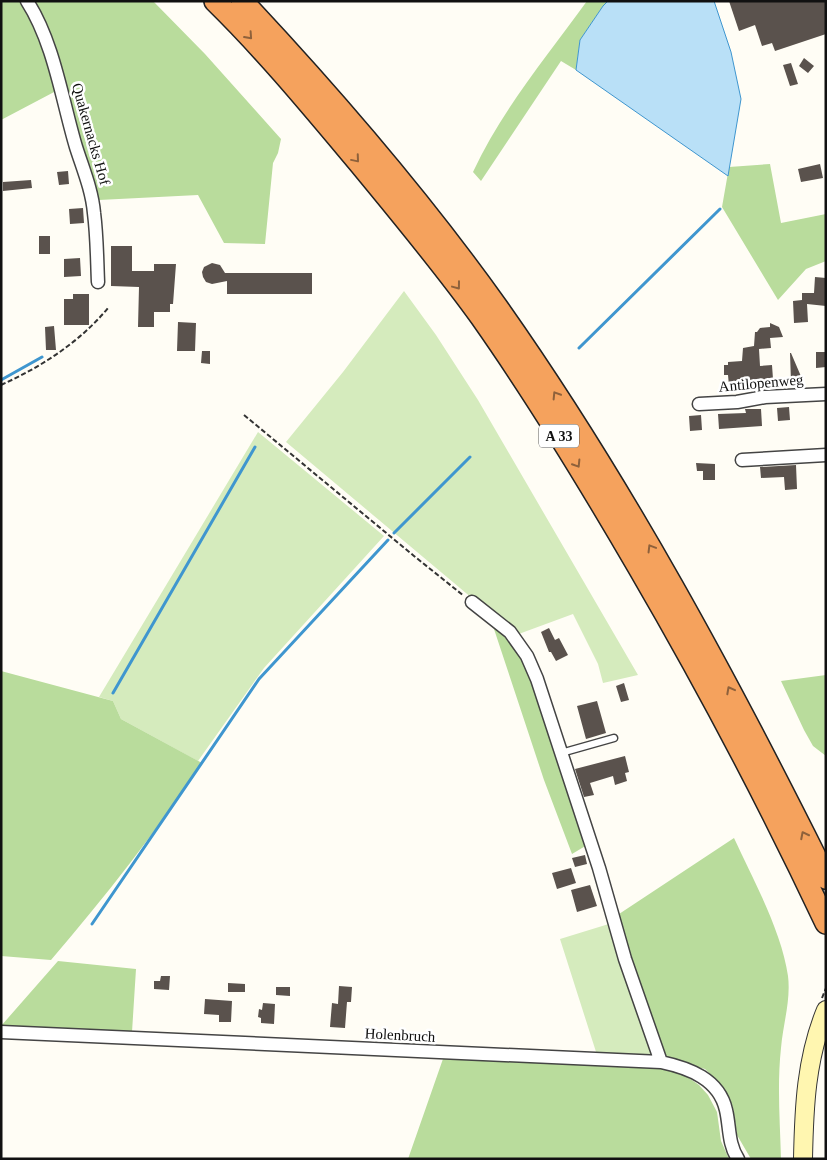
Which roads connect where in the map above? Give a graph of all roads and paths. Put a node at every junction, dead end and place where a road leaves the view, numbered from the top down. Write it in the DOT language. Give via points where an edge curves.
graph roads {
  1 [pos="27,1"];
  2 [pos="215,1"];
  3 [pos="242,1"];
  4 [pos="98,282"];
  5 [pos="108,308"];
  6 [pos="1,385"];
  7 [pos="826,394"];
  8 [pos="699,404"];
  9 [pos="244,415"];
  10 [pos="826,456"];
  11 [pos="742,460"];
  12 [pos="472,602"];
  13 [pos="614,738"];
  14 [pos="561,753"];
  15 [pos="826,878"];
  16 [pos="826,923"];
  17 [pos="826,1010"];
  18 [pos="1,1032"];
  19 [pos="661,1062"];
  20 [pos="738,1159"];
  21 [pos="803,1159"];
  1 -- 4 [label="street, Quakernacks Hof" via="39,20 90,188"];
  2 -- 16 [label="highway, A 33, one-way" via="303,95 421,238 534,395 690,657"];
  15 -- 3 [label="highway, A 33, one-way" via="677,592 548,381 435,225 318,83"];
  5 -- 6 [label="path" via="95,324 66,348"];
  7 -- 8 [label="street, Antilopenweg"];
  9 -- 12 [label="path"];
  10 -- 11 [label="street"];
  12 -- 14 [label="street" via="510,632 527,656"];
  13 -- 14 [label="lane"];
  14 -- 19 [label="street"];
  17 -- 21 [label="street" via="808,1078"];
  18 -- 19 [label="street, Holenbruch"];
  19 -- 20 [label="street, Holenbruch" via="683,1067 716,1088 726,1109 730,1139"];
}
